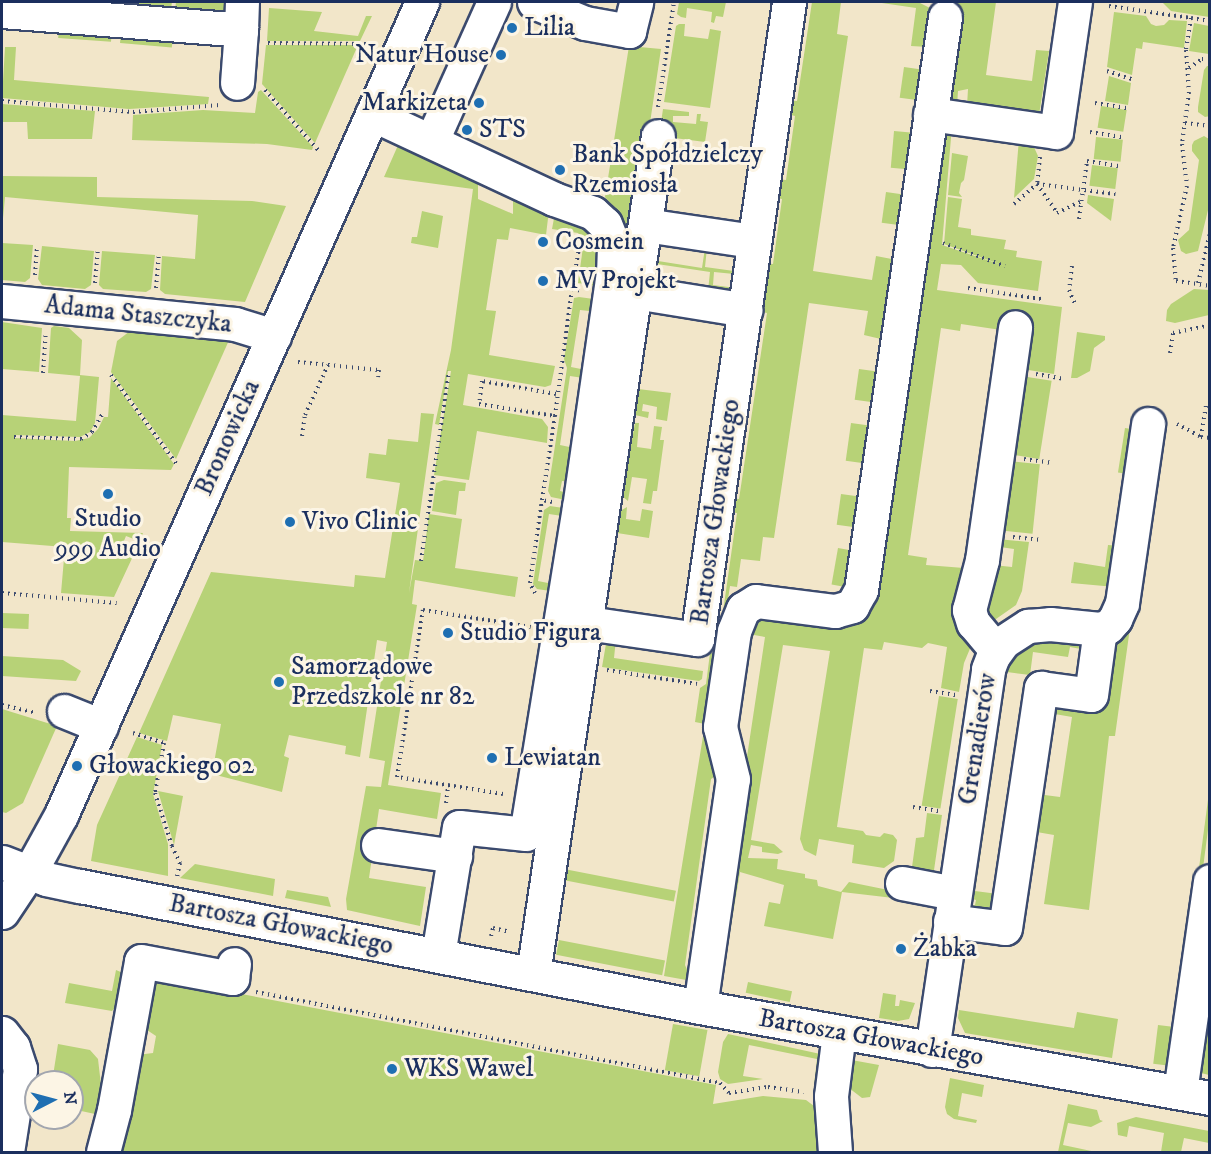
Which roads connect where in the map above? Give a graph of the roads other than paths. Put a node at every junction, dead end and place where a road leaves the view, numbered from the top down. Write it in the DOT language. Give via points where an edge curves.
graph roads {
  1 [pos="422,2"];
  2 [pos="494,2"];
  3 [pos="534,2"];
  4 [pos="636,2"];
  5 [pos="789,2"];
  6 [pos="1075,2"];
  7 [pos="2,11"];
  8 [pos="945,17"];
  9 [pos="241,25"];
  10 [pos="237,83"];
  11 [pos="372,114"];
  12 [pos="930,114"];
  13 [pos="658,136"];
  14 [pos="432,140"];
  15 [pos="645,225"];
  16 [pos="753,241"];
  17 [pos="635,292"];
  18 [pos="2,301"];
  19 [pos="746,310"];
  20 [pos="1015,327"];
  21 [pos="274,336"];
  22 [pos="1148,424"];
  23 [pos="587,623"];
  24 [pos="1100,628"];
  25 [pos="996,650"];
  26 [pos="53,714"];
  27 [pos="101,726"];
  28 [pos="378,844"];
  29 [pos="454,856"];
  30 [pos="15,866"];
  31 [pos="1209,881"];
  32 [pos="902,883"];
  33 [pos="952,907"];
  34 [pos="2,912"];
  35 [pos="438,955"];
  36 [pos="233,971"];
  37 [pos="533,974"];
  38 [pos="700,1007"];
  39 [pos="2,1033"];
  40 [pos="839,1033"];
  41 [pos="932,1050"];
  42 [pos="1195,1095"];
  43 [pos="7,1152"];
  44 [pos="103,1152"];
  45 [pos="835,1152"];
  1 -- 11 [label="street, Bronowicka"];
  2 -- 14 [label="street"];
  3 -- 4 [label="street" via="585,23 629,31"];
  5 -- 16 [label="street, Bartosza Głowackiego"];
  6 -- 12 [label="street" via="1056,132"];
  7 -- 9 [label="street"];
  8 -- 12 [label="street"];
  9 -- 10 [label="street"];
  11 -- 14 [label="street"];
  11 -- 21 [label="street, Bronowicka"];
  12 -- 38 [label="street" via="859,597 852,606 835,611 756,601 743,609 734,631 720,727 733,779"];
  13 -- 15 [label="street"];
  14 -- 29 [label="street" via="554,199 593,213 611,235 614,256 579,507 526,834 459,826"];
  15 -- 16 [label="street"];
  15 -- 17 [label="street"];
  16 -- 19 [label="street, Bartosza Głowackiego"];
  17 -- 19 [label="street"];
  17 -- 23 [label="street"];
  18 -- 21 [label="street, Adama Staszczyka" via="235,324"];
  19 -- 23 [label="street, Bartosza Głowackiego" via="697,639"];
  20 -- 25 [label="street" via="982,560 969,610 973,624"];
  21 -- 27 [label="street, Bronowicka"];
  22 -- 24 [label="street" via="1122,603 1116,619 1108,627"];
  23 -- 37 [label="street"];
  24 -- 25 [label="street, Grenadierów" via="1028,626 1012,634"];
  24 -- 33 [label="street" via="1091,695 1041,688 1005,928"];
  25 -- 33 [label="street, Grenadierów" via="987,676"];
  26 -- 27 [label="street"];
  27 -- 30 [label="street, Bronowicka" via="61,815"];
  28 -- 29 [label="street"];
  29 -- 35 [label="street"];
  30 -- 34 [label="street, Bronowicka"];
  30 -- 35 [label="street, Bartosza Głowackiego" via="50,880"];
  31 -- 42 [label="street"];
  32 -- 33 [label="street"];
  33 -- 41 [label="street, Grenadierów"];
  35 -- 37 [label="street, Bartosza Głowackiego"];
  36 -- 44 [label="street" via="141,961"];
  37 -- 38 [label="street, Bartosza Głowackiego"];
  38 -- 40 [label="street, Bartosza Głowackiego"];
  39 -- 43 [label="street" via="14,1047 20,1069"];
  40 -- 41 [label="street, Bartosza Głowackiego"];
  40 -- 45 [label="street" via="831,1096"];
  41 -- 42 [label="street, Bartosza Głowackiego"];
}
